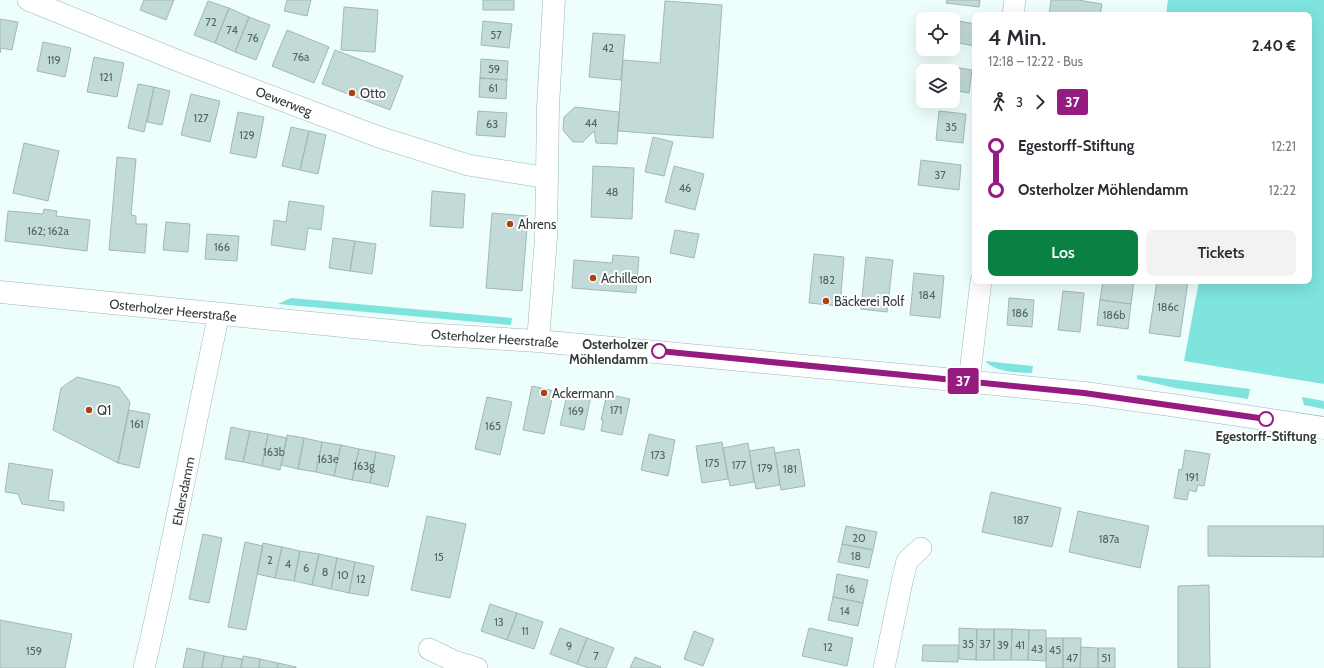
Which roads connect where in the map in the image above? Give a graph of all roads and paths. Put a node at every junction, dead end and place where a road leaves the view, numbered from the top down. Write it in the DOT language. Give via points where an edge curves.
graph roads {
  1 [pos="28,0"];
  2 [pos="554,0"];
  3 [pos="1015,0"];
  4 [pos="1013,12"];
  5 [pos="548,178"];
  6 [pos="981,284"];
  7 [pos="0,292"];
  8 [pos="219,314"];
  9 [pos="538,341"];
  10 [pos="969,381"];
  11 [pos="1324,428"];
  12 [pos="921,548"];
  13 [pos="429,649"];
  14 [pos="144,668"];
  15 [pos="477,668"];
  16 [pos="884,668"];
  1 -- 5 [label="street, Oewerweg" via="379,138 468,165"];
  2 -- 5 [label="main road" via="548,107"];
  3 -- 4 [label="street"];
  5 -- 9 [label="main road"];
  6 -- 10 [label="street"];
  7 -- 8 [label="main road, Osterholzer Heerstraße"];
  8 -- 9 [label="main road, Osterholzer Heerstraße" via="423,334"];
  8 -- 14 [label="street, Ehlersdamm"];
  9 -- 10 [label="main road, Osterholzer Heerstraße"];
  10 -- 11 [label="main road, Osterholzer Heerstraße" via="1092,394"];
  12 -- 16 [label="street" via="907,561"];
  13 -- 15 [label="street"];
}
